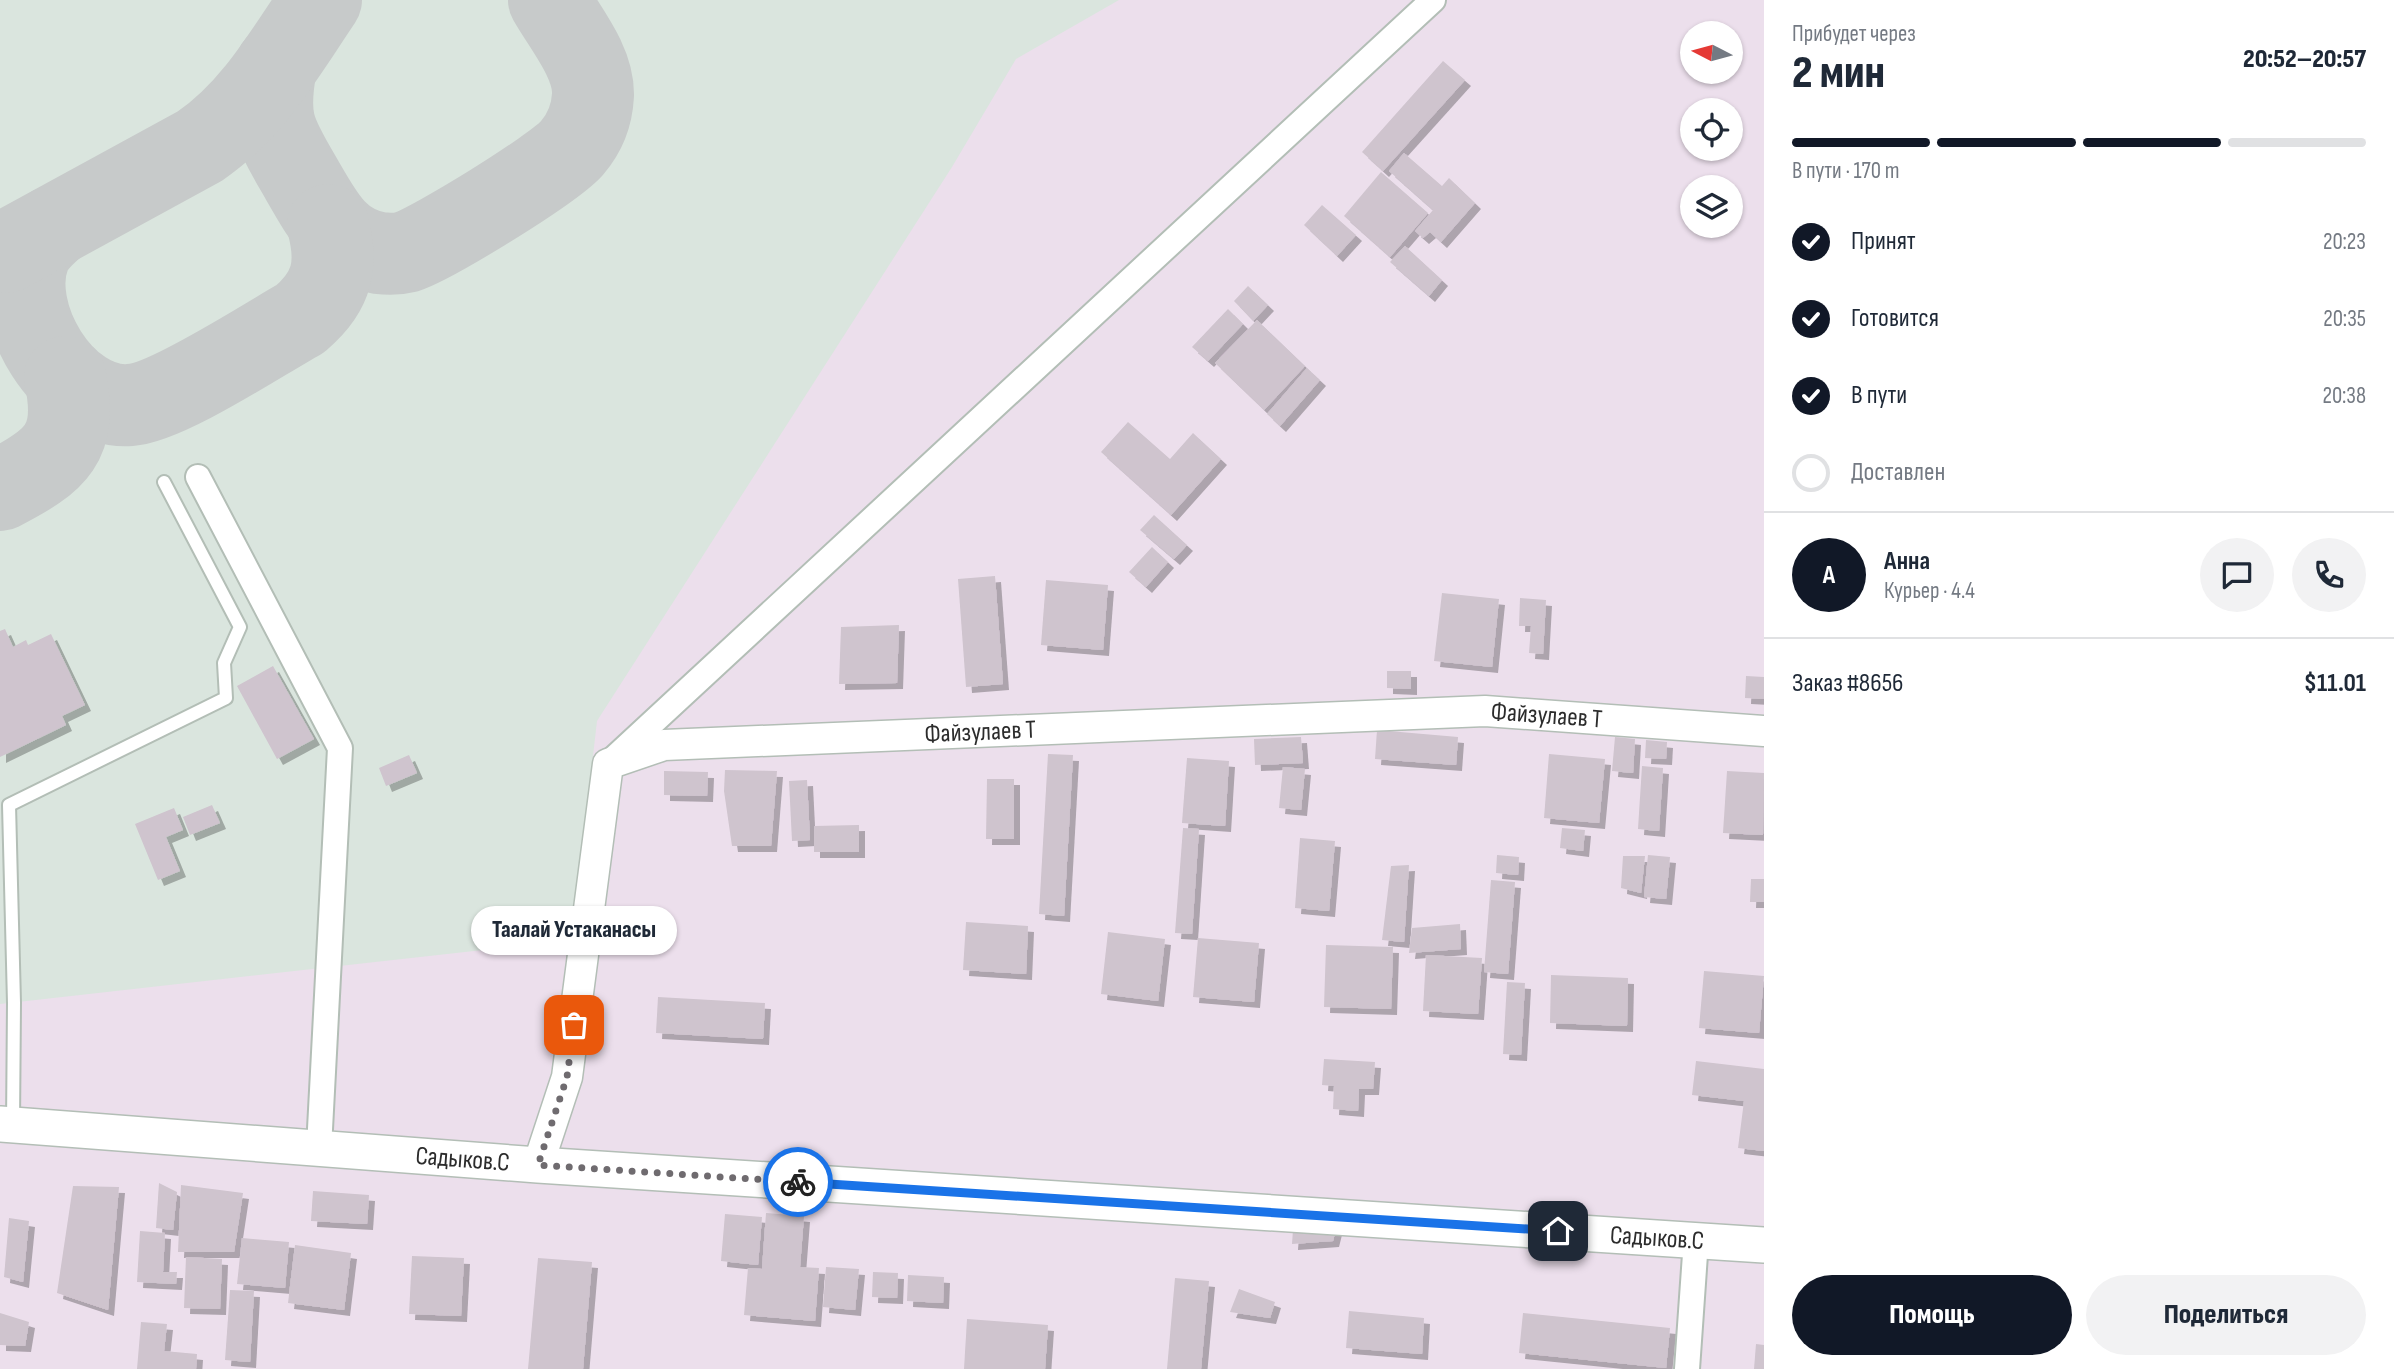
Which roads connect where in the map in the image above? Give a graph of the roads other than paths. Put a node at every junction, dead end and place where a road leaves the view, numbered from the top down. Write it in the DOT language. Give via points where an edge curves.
graph roads {
  1 [pos="1433,0"];
  2 [pos="198,477"];
  3 [pos="164,482"];
  4 [pos="1764,731"];
  5 [pos="608,764"];
  6 [pos="6,1124"];
  7 [pos="319,1148"];
  8 [pos="538,1165"];
  9 [pos="1696,1240"];
  10 [pos="1764,1245"];
  11 [pos="1687,1369"];
  1 -- 5 [label="street"];
  2 -- 7 [label="street" via="340,748"];
  3 -- 6 [label="lane" via="240,627 224,663 226,698 9,805 14,1003"];
  4 -- 5 [label="street, Файзулаев Т" via="1485,711 664,745"];
  5 -- 8 [label="street" via="567,1077"];
  6 -- 7 [label="main road, Садыков.С"];
  7 -- 8 [label="main road, Садыков.С"];
  8 -- 9 [label="main road, Садыков.С"];
  9 -- 10 [label="main road, Садыков.С"];
  9 -- 11 [label="street"];
}
